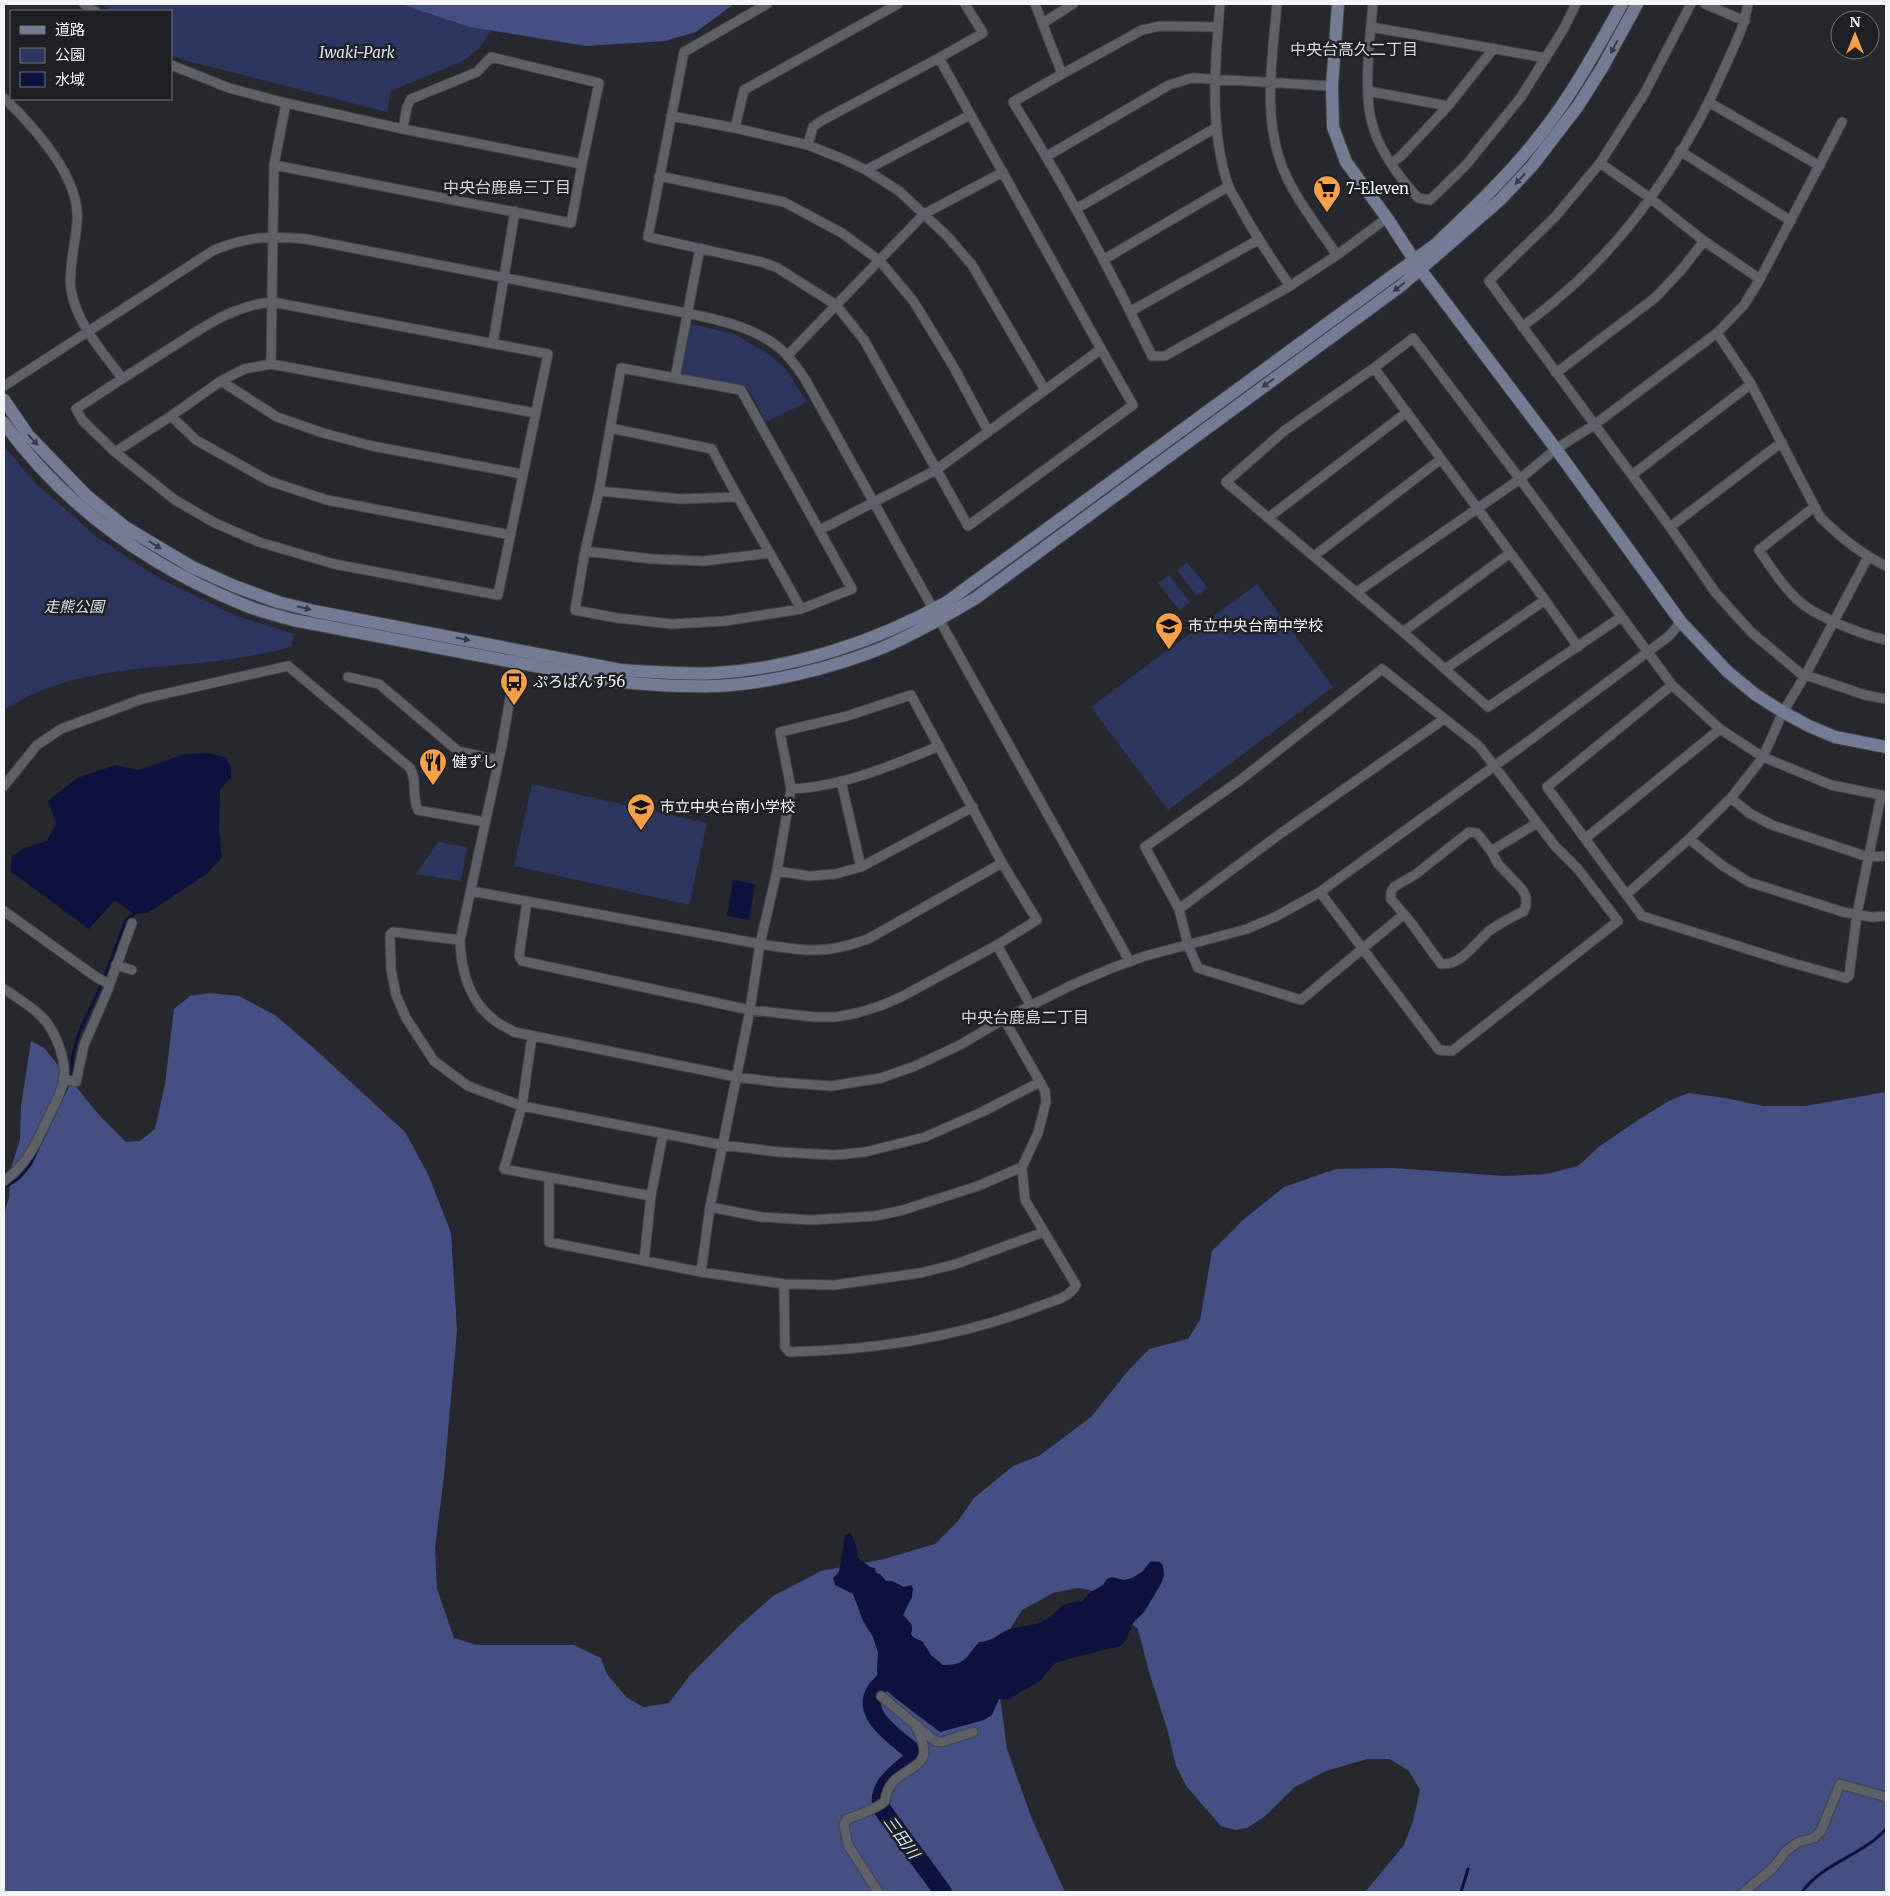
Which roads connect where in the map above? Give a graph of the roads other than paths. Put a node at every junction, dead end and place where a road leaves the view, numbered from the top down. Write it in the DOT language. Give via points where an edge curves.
graph roads {
  1 [pos="767,4"];
  2 [pos="898,4"];
  3 [pos="965,4"];
  4 [pos="1035,4"];
  5 [pos="1073,4"];
  6 [pos="1220,4"];
  7 [pos="1277,4"];
  8 [pos="1338,4"];
  9 [pos="1373,4"];
  10 [pos="1576,4"];
  11 [pos="1622,4"];
  12 [pos="1637,4"];
  13 [pos="1691,4"];
  14 [pos="1705,4"];
  15 [pos="1748,4"];
  16 [pos="1745,20"];
  17 [pos="1043,22"];
  18 [pos="1218,27"];
  19 [pos="1371,27"];
  20 [pos="1494,48"];
  21 [pos="939,58"];
  22 [pos="1546,58"];
  23 [pos="172,66"];
  24 [pos="1062,74"];
  25 [pos="1215,80"];
  26 [pos="1270,84"];
  27 [pos="1332,86"];
  28 [pos="1368,91"];
  29 [pos="4,98"];
  30 [pos="286,102"];
  31 [pos="1710,102"];
  32 [pos="1448,106"];
  33 [pos="970,115"];
  34 [pos="671,116"];
  35 [pos="1842,122"];
  36 [pos="1217,127"];
  37 [pos="735,128"];
  38 [pos="403,130"];
  39 [pos="808,145"];
  40 [pos="1680,151"];
  41 [pos="1046,156"];
  42 [pos="1392,163"];
  43 [pos="1600,163"];
  44 [pos="582,164"];
  45 [pos="274,165"];
  46 [pos="1820,166"];
  47 [pos="866,170"];
  48 [pos="1002,172"];
  49 [pos="659,176"];
  50 [pos="1229,186"];
  51 [pos="1650,198"];
  52 [pos="1076,209"];
  53 [pos="515,211"];
  54 [pos="924,214"];
  55 [pos="1387,218"];
  56 [pos="1791,221"];
  57 [pos="272,236"];
  58 [pos="1258,240"];
  59 [pos="1704,241"];
  60 [pos="700,248"];
  61 [pos="1337,255"];
  62 [pos="1104,260"];
  63 [pos="880,261"];
  64 [pos="1417,264"];
  65 [pos="504,277"];
  66 [pos="1760,279"];
  67 [pos="1290,286"];
  68 [pos="272,302"];
  69 [pos="836,305"];
  70 [pos="1131,311"];
  71 [pos="686,312"];
  72 [pos="1522,327"];
  73 [pos="88,331"];
  74 [pos="1717,333"];
  75 [pos="493,343"];
  76 [pos="1101,348"];
  77 [pos="788,356"];
  78 [pos="271,364"];
  79 [pos="1374,368"];
  80 [pos="1556,373"];
  81 [pos="122,378"];
  82 [pos="675,378"];
  83 [pos="221,381"];
  84 [pos="1751,384"];
  85 [pos="4,386"];
  86 [pos="1045,390"];
  87 [pos="4,400"];
  88 [pos="1407,412"];
  89 [pos="535,413"];
  90 [pos="171,416"];
  91 [pos="4,423"];
  92 [pos="1594,425"];
  93 [pos="610,428"];
  94 [pos="988,431"];
  95 [pos="1782,442"];
  96 [pos="1556,449"];
  97 [pos="115,452"];
  98 [pos="1441,459"];
  99 [pos="936,470"];
  100 [pos="522,474"];
  101 [pos="1632,475"];
  102 [pos="1520,479"];
  103 [pos="599,490"];
  104 [pos="736,497"];
  105 [pos="874,503"];
  106 [pos="1814,507"];
  107 [pos="1477,508"];
  108 [pos="1268,518"];
  109 [pos="1670,526"];
  110 [pos="820,530"];
  111 [pos="511,535"];
  112 [pos="585,551"];
  113 [pos="770,553"];
  114 [pos="1510,553"];
  115 [pos="1314,556"];
  116 [pos="1868,557"];
  117 [pos="1886,566"];
  118 [pos="1357,592"];
  119 [pos="1545,600"];
  120 [pos="801,609"];
  121 [pos="937,614"];
  122 [pos="1621,616"];
  123 [pos="1834,621"];
  124 [pos="1682,622"];
  125 [pos="1403,632"];
  126 [pos="1886,640"];
  127 [pos="1578,648"];
  128 [pos="519,650"];
  129 [pos="1646,652"];
  130 [pos="516,664"];
  131 [pos="1445,669"];
  132 [pos="1806,674"];
  133 [pos="348,677"];
  134 [pos="1672,685"];
  135 [pos="1886,699"];
  136 [pos="1783,712"];
  137 [pos="1444,719"];
  138 [pos="1720,729"];
  139 [pos="939,746"];
  140 [pos="1886,747"];
  141 [pos="1763,756"];
  142 [pos="498,760"];
  143 [pos="1493,766"];
  144 [pos="840,781"];
  145 [pos="4,786"];
  146 [pos="791,789"];
  147 [pos="1884,796"];
  148 [pos="1731,798"];
  149 [pos="973,807"];
  150 [pos="485,822"];
  151 [pos="1537,823"];
  152 [pos="1586,838"];
  153 [pos="1689,839"];
  154 [pos="1490,851"];
  155 [pos="1886,856"];
  156 [pos="1868,857"];
  157 [pos="1002,863"];
  158 [pos="862,867"];
  159 [pos="777,871"];
  160 [pos="471,891"];
  161 [pos="1320,892"];
  162 [pos="1627,894"];
  163 [pos="527,901"];
  164 [pos="1179,909"];
  165 [pos="4,911"];
  166 [pos="1857,914"];
  167 [pos="1403,915"];
  168 [pos="1886,916"];
  169 [pos="132,923"];
  170 [pos="460,940"];
  171 [pos="760,944"];
  172 [pos="997,945"];
  173 [pos="1188,945"];
  174 [pos="1363,948"];
  175 [pos="1130,962"];
  176 [pos="116,965"];
  177 [pos="132,970"];
  178 [pos="109,984"];
  179 [pos="4,989"];
  180 [pos="1031,1006"];
  181 [pos="750,1010"];
  182 [pos="1004,1019"];
  183 [pos="532,1036"];
  184 [pos="737,1077"];
  185 [pos="64,1079"];
  186 [pos="1040,1082"];
  187 [pos="522,1106"];
  188 [pos="663,1134"];
  189 [pos="722,1145"];
  190 [pos="1022,1167"];
  191 [pos="549,1178"];
  192 [pos="4,1180"];
  193 [pos="651,1196"];
  194 [pos="710,1207"];
  195 [pos="1044,1232"];
  196 [pos="644,1261"];
  197 [pos="701,1272"];
  198 [pos="784,1284"];
  199 [pos="881,1696"];
  200 [pos="914,1725"];
  201 [pos="972,1732"];
  202 [pos="1886,1797"];
  203 [pos="878,1892"];
  204 [pos="1744,1892"];
  1 -- 34 [label="street" via="684,52"];
  2 -- 37 [label="street" via="744,90"];
  3 -- 21 [label="street" via="983,33"];
  4 -- 17 [label="street"];
  5 -- 17 [label="street"];
  6 -- 18 [label="street"];
  7 -- 26 [label="street"];
  8 -- 27 [label="street"];
  9 -- 19 [label="street"];
  10 -- 22 [label="street"];
  11 -- 64 [label="street" via="1589,63 1544,130 1493,190"];
  12 -- 64 [label="street, one-way" via="1602,68 1532,166 1500,200"];
  13 -- 43 [label="street" via="1644,94"];
  14 -- 16 [label="street"];
  15 -- 16 [label="street"];
  16 -- 31 [label="street"];
  17 -- 24 [label="street"];
  18 -- 24 [label="street" via="1160,26 1142,30"];
  18 -- 25 [label="street"];
  19 -- 20 [label="street"];
  19 -- 28 [label="street"];
  20 -- 22 [label="street"];
  20 -- 32 [label="street"];
  21 -- 33 [label="street"];
  21 -- 39 [label="street" via="821,121 814,127"];
  22 -- 42 [label="street" via="1521,97 1466,164 1430,200 1418,198"];
  23 -- 30 [label="street" via="229,88"];
  24 -- 41 [label="street" via="1013,102"];
  25 -- 26 [label="street"];
  25 -- 36 [label="street"];
  25 -- 41 [label="street" via="1192,78 1170,85"];
  26 -- 27 [label="street"];
  26 -- 61 [label="street" via="1280,163"];
  27 -- 55 [label="street" via="1333,127 1346,162"];
  28 -- 32 [label="street"];
  28 -- 42 [label="street" via="1372,122"];
  29 -- 73 [label="street" via="62,167 76,196 78,219 71,288 79,316"];
  30 -- 38 [label="street"];
  30 -- 45 [label="street"];
  31 -- 40 [label="street"];
  31 -- 46 [label="street"];
  32 -- 42 [label="street"];
  33 -- 47 [label="street"];
  33 -- 48 [label="street"];
  34 -- 37 [label="street"];
  34 -- 49 [label="street"];
  35 -- 46 [label="street"];
  36 -- 50 [label="street"];
  36 -- 52 [label="street"];
  37 -- 39 [label="street"];
  38 -- 44 [label="street"];
  38 -- 44 [label="street" via="411,99 477,72 491,57 598,83"];
  39 -- 47 [label="street"];
  40 -- 51 [label="street"];
  40 -- 56 [label="street"];
  41 -- 52 [label="street"];
  43 -- 51 [label="street"];
  43 -- 72 [label="street" via="1555,217 1489,281"];
  44 -- 53 [label="street" via="571,223"];
  45 -- 53 [label="street"];
  45 -- 57 [label="street"];
  46 -- 56 [label="street"];
  47 -- 54 [label="street"];
  48 -- 54 [label="street"];
  48 -- 76 [label="street"];
  49 -- 60 [label="street" via="648,237"];
  49 -- 63 [label="street" via="784,202 842,233"];
  50 -- 58 [label="street"];
  50 -- 62 [label="street"];
  51 -- 59 [label="street"];
  51 -- 72 [label="street" via="1595,265"];
  52 -- 62 [label="street"];
  53 -- 65 [label="street"];
  54 -- 63 [label="street"];
  54 -- 86 [label="street" via="972,265"];
  55 -- 61 [label="street"];
  55 -- 64 [label="street"];
  56 -- 66 [label="street"];
  57 -- 65 [label="street" via="306,239"];
  57 -- 68 [label="street"];
  57 -- 73 [label="street" via="250,238 214,250"];
  58 -- 67 [label="street"];
  58 -- 70 [label="street"];
  59 -- 66 [label="street"];
  59 -- 80 [label="street" via="1656,297"];
  60 -- 69 [label="street" via="776,267"];
  60 -- 71 [label="street"];
  61 -- 67 [label="street"];
  62 -- 70 [label="street"];
  63 -- 69 [label="street"];
  63 -- 94 [label="street" via="914,302"];
  64 -- 96 [label="street"];
  64 -- 121 [label="street" via="1395,291 976,598"];
  65 -- 71 [label="street"];
  65 -- 75 [label="street"];
  66 -- 74 [label="street" via="1744,305"];
  67 -- 70 [label="street" via="1165,356 1152,356"];
  68 -- 75 [label="street"];
  68 -- 78 [label="street"];
  68 -- 81 [label="street" via="237,309 218,318"];
  69 -- 77 [label="street"];
  69 -- 99 [label="street" via="864,340"];
  71 -- 77 [label="street" via="742,327"];
  71 -- 82 [label="street"];
  72 -- 80 [label="street"];
  73 -- 81 [label="street"];
  73 -- 85 [label="street"];
  74 -- 84 [label="street"];
  74 -- 92 [label="street"];
  75 -- 89 [label="street" via="548,354"];
  76 -- 86 [label="street"];
  76 -- 99 [label="street" via="1133,405 968,526"];
  77 -- 105 [label="street" via="806,379"];
  78 -- 83 [label="street" via="244,369"];
  78 -- 89 [label="street"];
  79 -- 88 [label="street"];
  79 -- 102 [label="street" via="1413,338"];
  79 -- 108 [label="street" via="1284,431 1226,482"];
  80 -- 92 [label="street"];
  81 -- 97 [label="street" via="76,409 83,421"];
  82 -- 93 [label="street" via="621,368"];
  82 -- 110 [label="street" via="742,390"];
  83 -- 90 [label="street"];
  83 -- 100 [label="street" via="277,417 323,433 372,446"];
  84 -- 95 [label="street"];
  84 -- 101 [label="street"];
  86 -- 94 [label="street"];
  87 -- 128 [label="street, one-way" via="28,435 87,496 125,526 192,568 269,599 314,611"];
  88 -- 98 [label="street"];
  88 -- 108 [label="street"];
  89 -- 100 [label="street"];
  90 -- 97 [label="street"];
  90 -- 111 [label="street" via="196,440 269,481 327,500"];
  91 -- 130 [label="street" via="53,482 93,518 144,556 192,582 244,605 293,620"];
  92 -- 96 [label="street"];
  92 -- 101 [label="street"];
  93 -- 103 [label="street"];
  93 -- 104 [label="street" via="712,450"];
  94 -- 99 [label="street"];
  95 -- 106 [label="street"];
  95 -- 109 [label="street"];
  96 -- 102 [label="street"];
  96 -- 124 [label="street"];
  97 -- 111 [label="street" via="175,500 215,523 259,542 334,564 498,595"];
  98 -- 107 [label="street"];
  98 -- 115 [label="street"];
  99 -- 105 [label="street"];
  100 -- 111 [label="street"];
  101 -- 109 [label="street"];
  102 -- 107 [label="street"];
  102 -- 122 [label="street"];
  103 -- 104 [label="street" via="682,499"];
  103 -- 112 [label="street"];
  104 -- 113 [label="street"];
  105 -- 110 [label="street"];
  105 -- 121 [label="street"];
  106 -- 116 [label="street" via="1832,529"];
  106 -- 123 [label="street" via="1759,550 1805,606"];
  107 -- 114 [label="street"];
  107 -- 118 [label="street"];
  108 -- 115 [label="street"];
  109 -- 132 [label="street" via="1715,592 1751,632 1800,673"];
  110 -- 120 [label="street" via="852,589"];
  112 -- 113 [label="street" via="704,561"];
  112 -- 120 [label="street" via="575,610 672,624 724,621"];
  113 -- 120 [label="street"];
  114 -- 119 [label="street"];
  114 -- 125 [label="street"];
  115 -- 118 [label="street"];
  116 -- 117 [label="street"];
  116 -- 123 [label="street"];
  118 -- 125 [label="street"];
  119 -- 127 [label="street"];
  119 -- 131 [label="street"];
  121 -- 128 [label="street" via="822,655 716,673 668,674 621,670"];
  121 -- 130 [label="street" via="882,648 842,662 795,675 717,686 619,682"];
  121 -- 175 [label="street"];
  122 -- 127 [label="street"];
  122 -- 129 [label="street"];
  123 -- 126 [label="street" via="1870,637"];
  123 -- 132 [label="street"];
  124 -- 129 [label="street"];
  124 -- 136 [label="street" via="1727,671"];
  125 -- 131 [label="street"];
  127 -- 131 [label="street" via="1488,708"];
  128 -- 130 [label="street"];
  129 -- 134 [label="street"];
  129 -- 143 [label="street"];
  130 -- 142 [label="street"];
  132 -- 135 [label="street"];
  132 -- 136 [label="street"];
  133 -- 142 [label="street" via="378,684 458,752"];
  134 -- 138 [label="street"];
  134 -- 152 [label="street" via="1547,787"];
  136 -- 140 [label="street" via="1835,737"];
  136 -- 141 [label="street"];
  137 -- 143 [label="street" via="1479,746"];
  137 -- 164 [label="street"];
  137 -- 164 [label="street" via="1382,669 1239,781 1145,847"];
  138 -- 141 [label="street"];
  138 -- 152 [label="street"];
  139 -- 144 [label="street"];
  139 -- 146 [label="street" via="912,695 780,732"];
  139 -- 149 [label="street"];
  141 -- 147 [label="street" via="1831,785"];
  141 -- 148 [label="street"];
  142 -- 150 [label="street"];
  143 -- 151 [label="street"];
  143 -- 161 [label="street"];
  144 -- 146 [label="street" via="813,788"];
  144 -- 158 [label="street"];
  145 -- 150 [label="street" via="37,745 61,729 142,699 288,666 410,768 418,810"];
  146 -- 159 [label="street"];
  147 -- 156 [label="street"];
  148 -- 153 [label="street"];
  148 -- 156 [label="street" via="1749,813 1772,825"];
  149 -- 157 [label="street"];
  149 -- 158 [label="street"];
  150 -- 160 [label="street"];
  151 -- 154 [label="street"];
  151 -- 174 [label="street" via="1618,921 1452,1051 1439,1050"];
  152 -- 162 [label="street"];
  153 -- 162 [label="street"];
  153 -- 166 [label="street" via="1749,882"];
  154 -- 167 [label="street" via="1477,833 1469,832 1416,874 1394,887 1392,899"];
  154 -- 167 [label="street" via="1522,889 1526,905 1524,910 1490,930 1457,961 1441,964"];
  155 -- 156 [label="street"];
  156 -- 166 [label="street"];
  157 -- 171 [label="street" via="868,939 845,947 802,951"];
  157 -- 172 [label="street" via="1036,920"];
  158 -- 159 [label="street" via="809,876"];
  159 -- 171 [label="street"];
  160 -- 163 [label="street"];
  160 -- 170 [label="street"];
  161 -- 173 [label="street" via="1247,929"];
  161 -- 174 [label="street"];
  162 -- 166 [label="street" via="1642,916 1846,978 1849,976"];
  163 -- 171 [label="street"];
  163 -- 181 [label="street" via="519,956 522,961"];
  164 -- 173 [label="street"];
  165 -- 178 [label="street"];
  166 -- 168 [label="street"];
  167 -- 174 [label="street"];
  169 -- 176 [label="street"];
  170 -- 183 [label="street" via="466,982 478,1003 494,1020 514,1032"];
  170 -- 187 [label="street" via="394,932 390,935 396,995 406,1018 434,1061 468,1086"];
  171 -- 181 [label="street"];
  172 -- 180 [label="street"];
  172 -- 181 [label="street" via="901,997 857,1013 816,1017"];
  173 -- 174 [label="street" via="1198,968 1301,1000"];
  173 -- 175 [label="street"];
  175 -- 180 [label="street" via="1074,984"];
  176 -- 177 [label="street"];
  176 -- 178 [label="street"];
  178 -- 185 [label="street" via="84,1045 76,1082"];
  179 -- 185 [label="street" via="41,1016 54,1034 62,1058"];
  180 -- 182 [label="street"];
  181 -- 184 [label="street"];
  182 -- 184 [label="street" via="960,1045 881,1078 832,1086"];
  182 -- 186 [label="street"];
  183 -- 184 [label="street"];
  183 -- 187 [label="street"];
  184 -- 189 [label="street"];
  185 -- 192 [label="street" via="33,1150 16,1172"];
  186 -- 189 [label="street" via="925,1137 882,1149 835,1155"];
  186 -- 190 [label="street" via="1046,1091 1046,1102 1038,1133"];
  187 -- 188 [label="street"];
  187 -- 191 [label="street" via="504,1169"];
  188 -- 189 [label="street"];
  188 -- 193 [label="street"];
  189 -- 194 [label="street"];
  190 -- 194 [label="street" via="978,1186 875,1216 811,1220 761,1217"];
  190 -- 195 [label="street" via="1025,1200"];
  191 -- 193 [label="street"];
  191 -- 196 [label="street" via="549,1242"];
  193 -- 196 [label="street"];
  194 -- 197 [label="street"];
  195 -- 198 [label="street" via="956,1264 920,1273 834,1285"];
  195 -- 198 [label="street" via="1076,1285 1074,1290 1014,1316 958,1333 896,1344 789,1352 785,1348"];
  196 -- 197 [label="street"];
  197 -- 198 [label="street"];
  199 -- 200 [label="street"];
  200 -- 201 [label="street" via="935,1741 942,1742"];
  200 -- 203 [label="street" via="922,1739 924,1756 921,1762 892,1783 886,1791 885,1801 847,1819 844,1825 848,1846"];
  202 -- 204 [label="street" via="1840,1784 1821,1831 1814,1838 1798,1842 1786,1851 1773,1868"];
}
